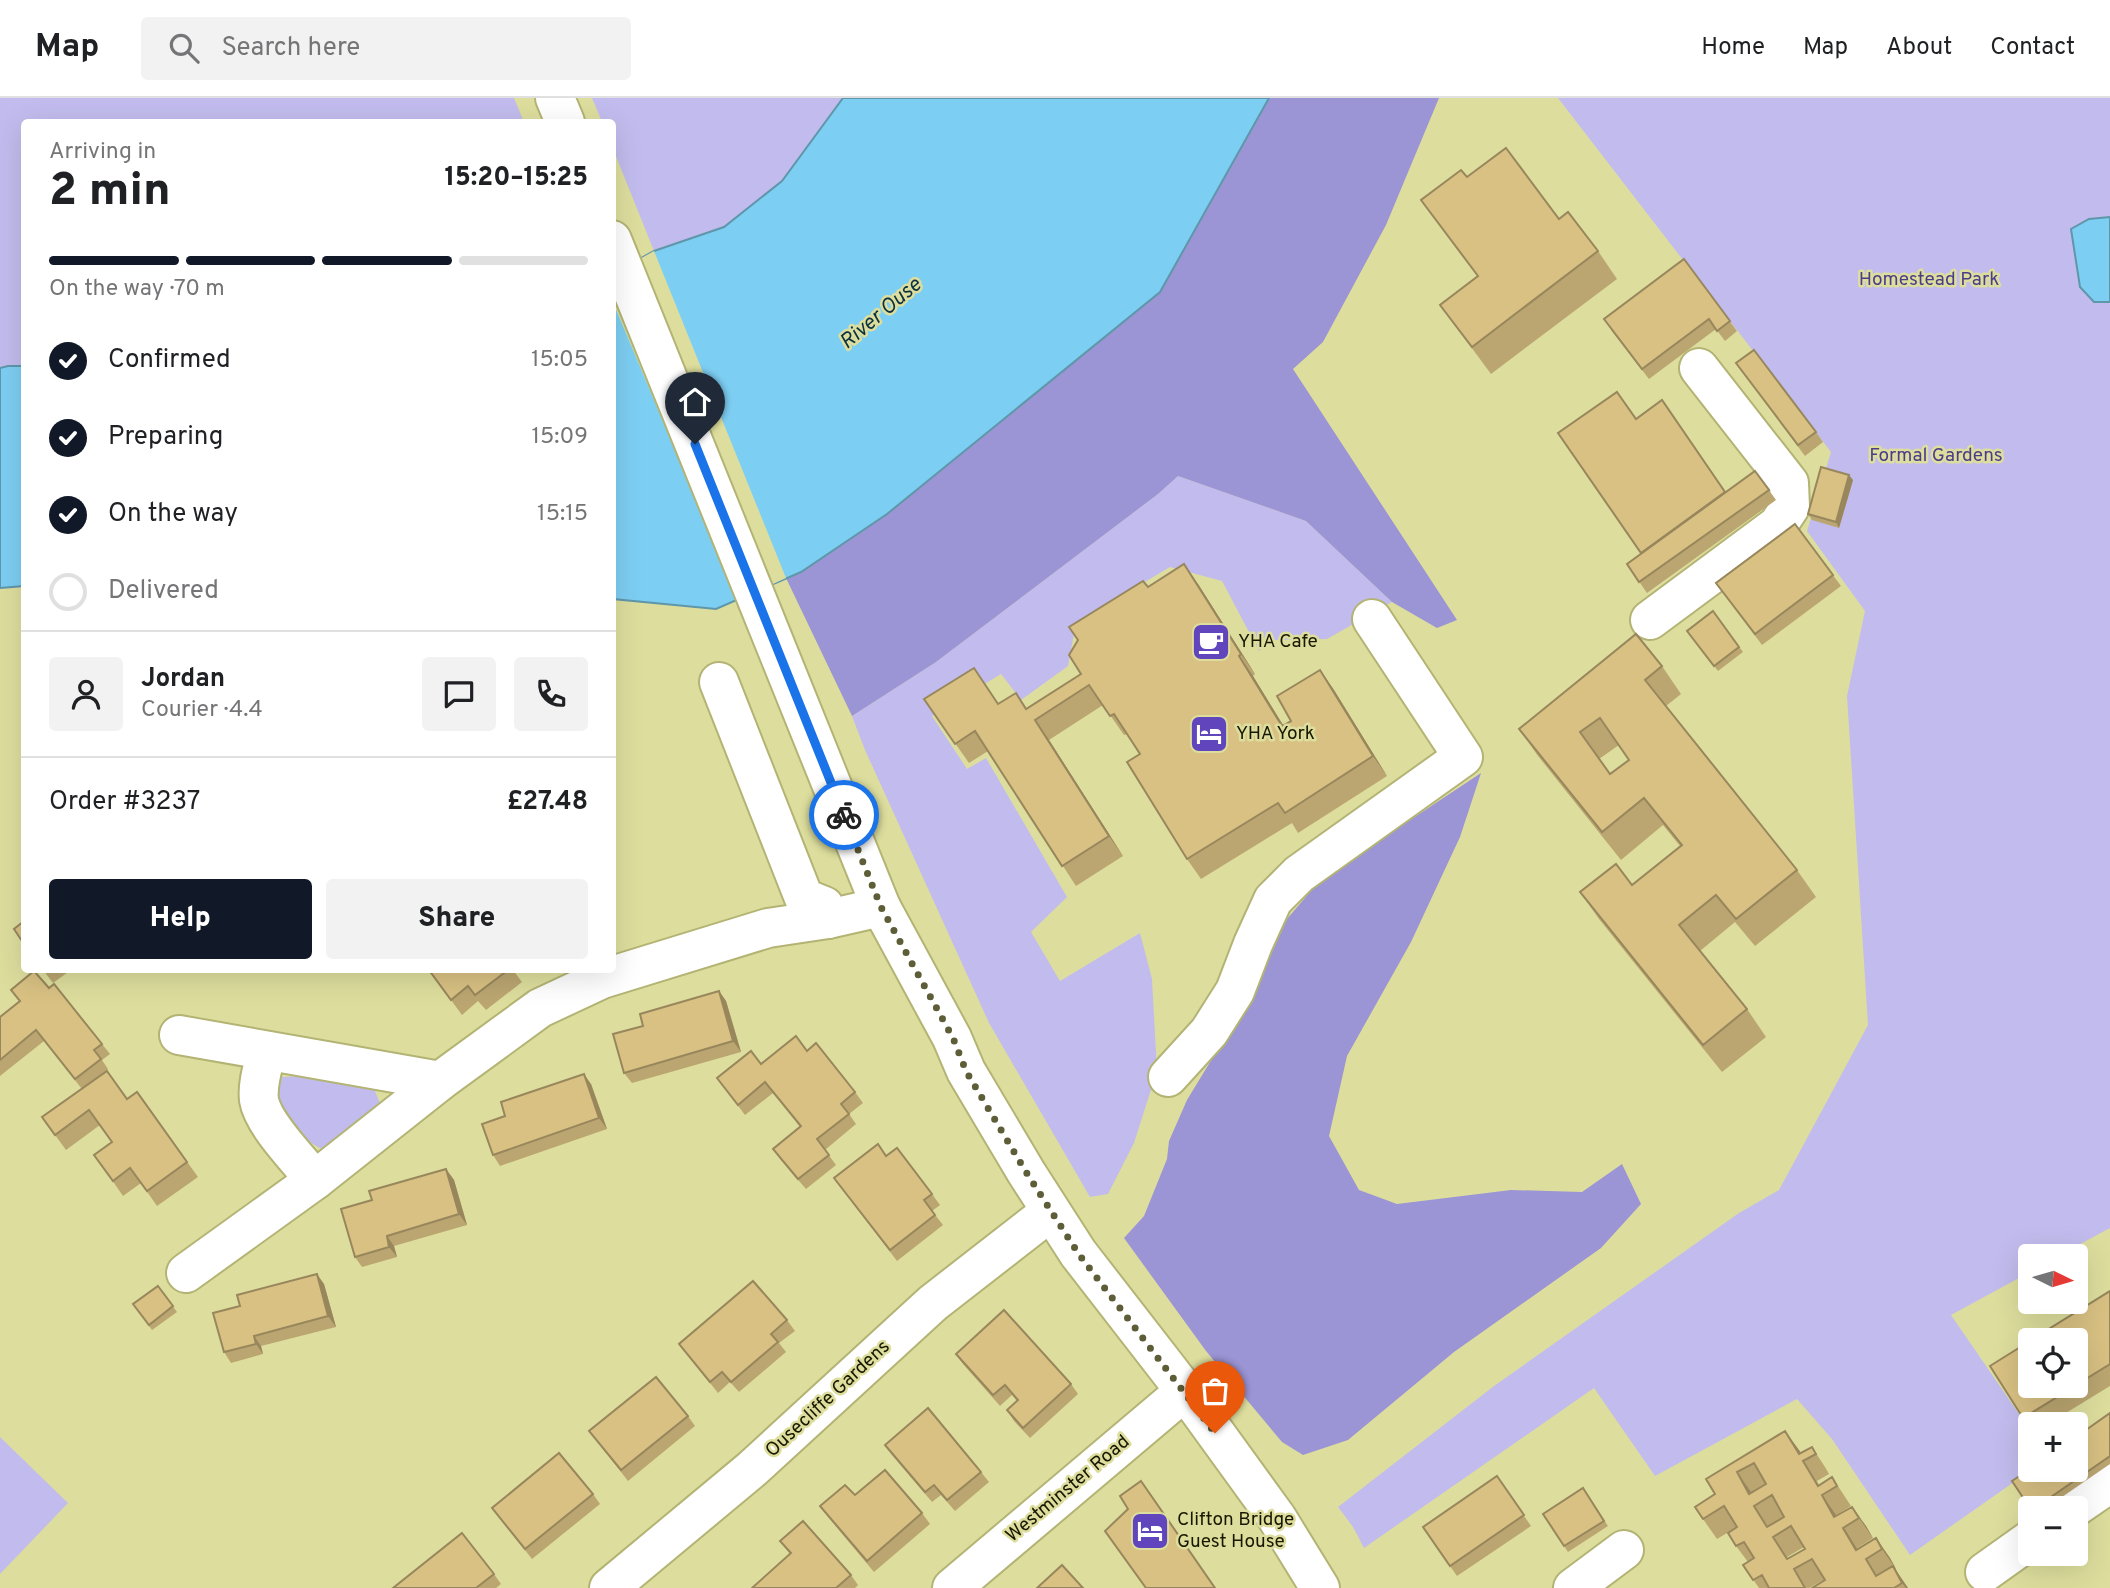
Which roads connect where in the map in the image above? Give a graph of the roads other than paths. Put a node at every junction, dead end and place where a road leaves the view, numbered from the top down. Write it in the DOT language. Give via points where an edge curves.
graph roads {
  1 [pos="555,98"];
  2 [pos="564,119"];
  3 [pos="616,250"];
  4 [pos="1699,368"];
  5 [pos="1372,619"];
  6 [pos="1650,620"];
  7 [pos="719,682"];
  8 [pos="881,907"];
  9 [pos="828,919"];
  10 [pos="616,969"];
  11 [pos="598,974"];
  12 [pos="179,1035"];
  13 [pos="267,1051"];
  14 [pos="1168,1077"];
  15 [pos="440,1081"];
  16 [pos="315,1180"];
  17 [pos="1050,1212"];
  18 [pos="186,1273"];
  19 [pos="1185,1391"];
  20 [pos="2110,1483"];
  21 [pos="2088,1498"];
  22 [pos="2018,1548"];
  23 [pos="1624,1550"];
  24 [pos="1984,1572"];
  25 [pos="609,1588"];
  26 [pos="952,1588"];
  27 [pos="1320,1588"];
  28 [pos="1573,1588"];
  1 -- 2 [label="street"];
  3 -- 8 [label="street"];
  4 -- 6 [label="street" via="1789,483 1790,507 1778,525"];
  5 -- 14 [label="street" via="1463,757 1299,874 1273,901 1235,990 1209,1032"];
  7 -- 9 [label="street" via="804,898 824,906"];
  8 -- 9 [label="street"];
  8 -- 17 [label="street" via="953,1038 966,1071"];
  9 -- 10 [label="street" via="768,928"];
  11 -- 15 [label="street" via="540,1008"];
  12 -- 13 [label="street"];
  13 -- 15 [label="street"];
  13 -- 16 [label="street" via="259,1099 264,1117"];
  15 -- 16 [label="street"];
  16 -- 18 [label="street"];
  17 -- 19 [label="street"];
  17 -- 25 [label="street, Ousecliffe Gardens" via="933,1303 752,1468"];
  19 -- 26 [label="street, Westminster Road"];
  19 -- 27 [label="street" via="1277,1518"];
  20 -- 21 [label="street"];
  22 -- 24 [label="street"];
  23 -- 28 [label="street"];
}
